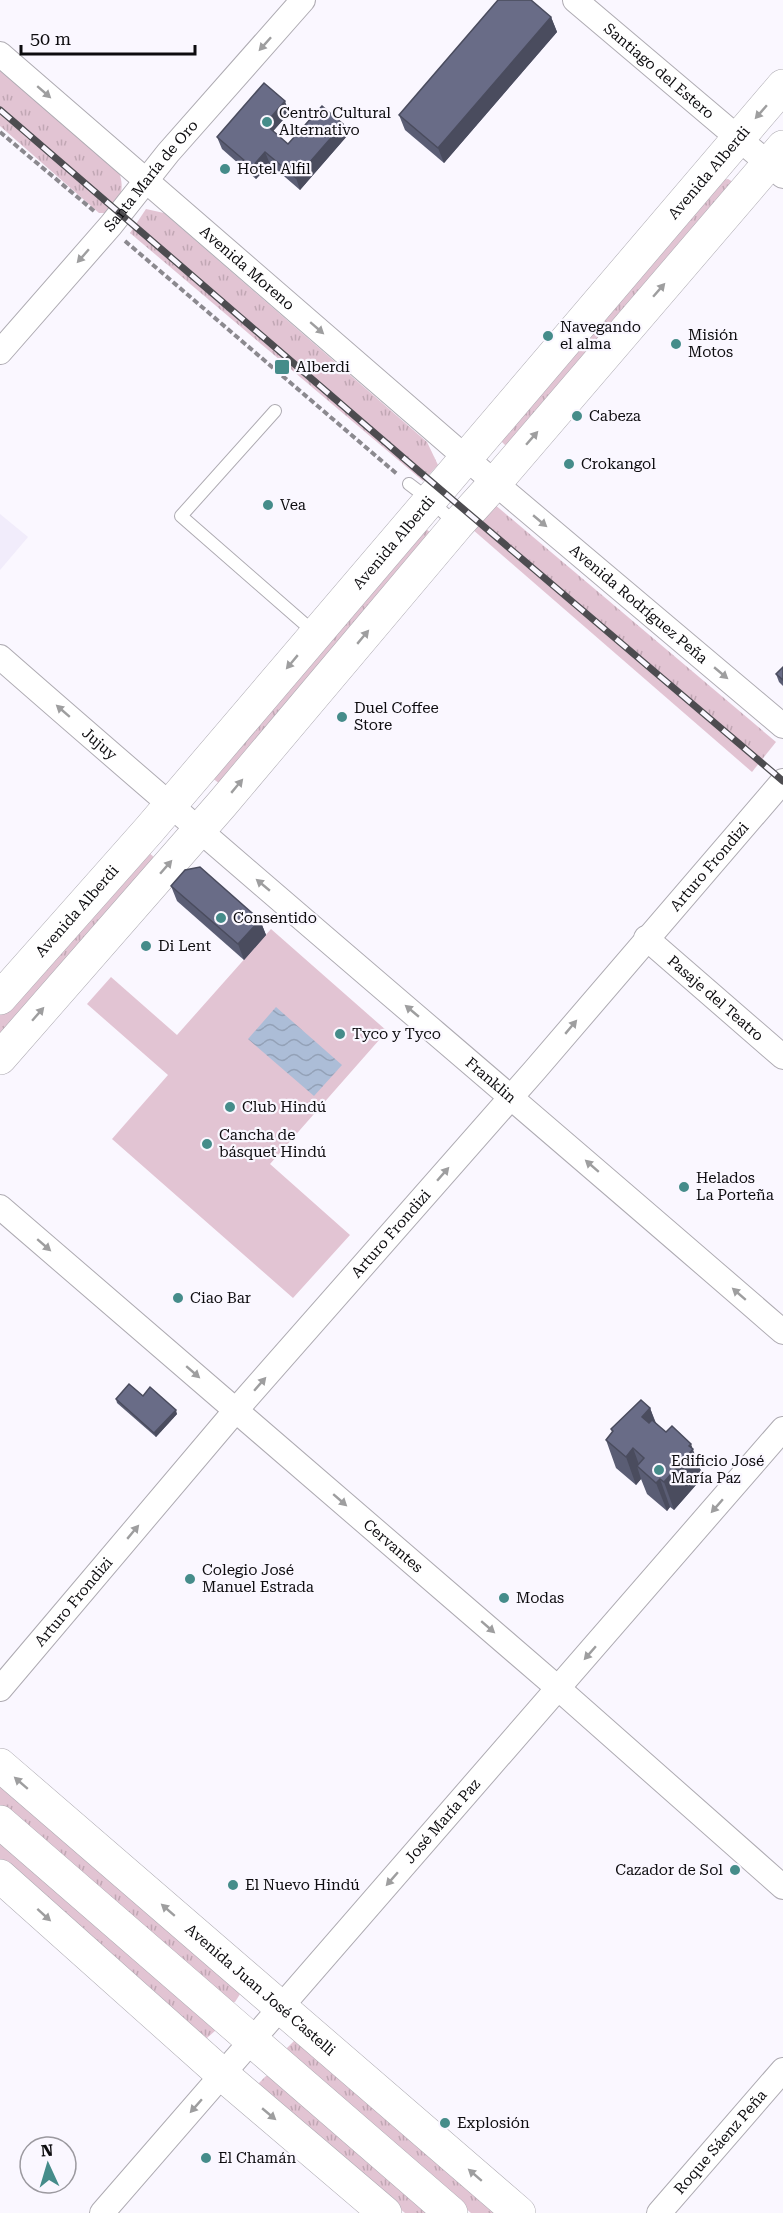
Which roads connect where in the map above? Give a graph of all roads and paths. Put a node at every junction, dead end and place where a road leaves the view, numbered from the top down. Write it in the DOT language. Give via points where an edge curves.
graph roads {
  1 [pos="303,0"];
  2 [pos="575,0"];
  3 [pos="0,54"];
  4 [pos="783,86"];
  5 [pos="0,132"];
  6 [pos="738,137"];
  7 [pos="778,162"];
  8 [pos="146,180"];
  9 [pos="111,225"];
  10 [pos="0,352"];
  11 [pos="275,411"];
  12 [pos="466,458"];
  13 [pos="495,483"];
  14 [pos="420,492"];
  15 [pos="457,525"];
  16 [pos="316,634"];
  17 [pos="0,657"];
  18 [pos="783,726"];
  19 [pos="783,781"];
  20 [pos="170,805"];
  21 [pos="198,830"];
  22 [pos="646,938"];
  23 [pos="0,998"];
  24 [pos="0,1058"];
  25 [pos="783,1058"];
  26 [pos="512,1096"];
  27 [pos="0,1207"];
  28 [pos="783,1332"];
  29 [pos="236,1410"];
  30 [pos="783,1430"];
  31 [pos="0,1689"];
  32 [pos="559,1689"];
  33 [pos="0,1765"];
  34 [pos="0,1822"];
  35 [pos="0,1876"];
  36 [pos="783,1887"];
  37 [pos="280,2007"];
  38 [pos="251,2042"];
  39 [pos="783,2070"];
  40 [pos="223,2075"];
  41 [pos="102,2213"];
  42 [pos="385,2213"];
  43 [pos="451,2213"];
  44 [pos="519,2213"];
  45 [pos="659,2213"];
  1 -- 8 [label="street, Santa María de Oro, one-way"];
  2 -- 6 [label="street, Santiago del Estero"];
  3 -- 8 [label="street, Avenida Moreno, one-way"];
  4 -- 6 [label="main road, Avenida Alberdi, one-way"];
  5 -- 9 [label="path"];
  6 -- 7 [label="street, Santiago del Estero"];
  6 -- 12 [label="main road, Avenida Alberdi"];
  13 -- 7 [label="main road, one-way"];
  8 -- 9 [label="street, Santa María de Oro"];
  8 -- 12 [label="street, Avenida Moreno, one-way"];
  9 -- 10 [label="street, Santa María de Oro, one-way"];
  9 -- 14 [label="path" via="130,248"];
  11 -- 16 [label="lane" via="181,516"];
  12 -- 13 [label="street, Avenida Moreno"];
  12 -- 14 [label="main road, Avenida Alberdi"];
  13 -- 15 [label="main road"];
  13 -- 18 [label="street, Avenida Rodríguez Peña, one-way"];
  14 -- 15 [label="lane"];
  14 -- 16 [label="main road, Avenida Alberdi"];
  21 -- 15 [label="main road, one-way"];
  16 -- 20 [label="main road, Avenida Alberdi, one-way"];
  20 -- 17 [label="street, Jujuy, one-way"];
  19 -- 22 [label="street, Arturo Frondizi"];
  20 -- 21 [label="street, Jujuy"];
  20 -- 23 [label="main road, Avenida Alberdi"];
  24 -- 21 [label="main road, one-way"];
  26 -- 21 [label="street, Franklin, one-way"];
  22 -- 25 [label="street, Pasaje del Teatro"];
  26 -- 22 [label="street, Arturo Frondizi, one-way"];
  28 -- 26 [label="street, Franklin, one-way"];
  29 -- 26 [label="street, Arturo Frondizi, one-way"];
  27 -- 29 [label="street, Cervantes, one-way"];
  31 -- 29 [label="street, Arturo Frondizi, one-way"];
  29 -- 32 [label="street, Cervantes, one-way"];
  30 -- 32 [label="street, José María Paz, one-way"];
  32 -- 36 [label="street, Cervantes"];
  32 -- 37 [label="street, José María Paz, one-way"];
  37 -- 33 [label="main road, Avenida Juan José Castelli, one-way"];
  34 -- 38 [label="main road"];
  35 -- 40 [label="main road, one-way"];
  37 -- 38 [label="street, José María Paz"];
  44 -- 37 [label="main road, Avenida Juan José Castelli, one-way"];
  38 -- 40 [label="street, José María Paz"];
  38 -- 43 [label="main road"];
  39 -- 45 [label="street, Roque Sáenz Peña"];
  40 -- 41 [label="street, José María Paz, one-way"];
  40 -- 42 [label="main road, one-way"];
}
